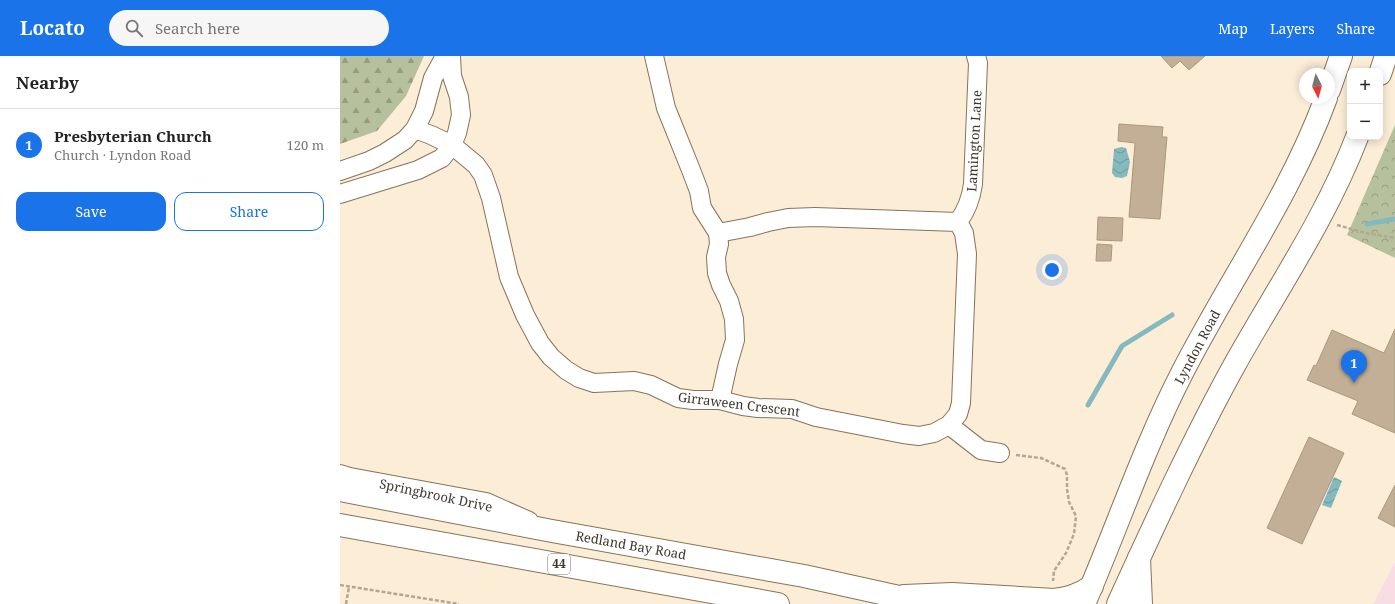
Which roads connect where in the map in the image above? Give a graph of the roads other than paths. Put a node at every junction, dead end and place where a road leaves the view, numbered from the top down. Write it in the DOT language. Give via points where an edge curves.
graph roads {
  1 [pos="445,56"];
  2 [pos="451,56"];
  3 [pos="654,56"];
  4 [pos="976,56"];
  5 [pos="1341,56"];
  6 [pos="1386,56"];
  7 [pos="1382,68"];
  8 [pos="1335,73"];
  9 [pos="1323,104"];
  10 [pos="415,129"];
  11 [pos="1355,140"];
  12 [pos="452,145"];
  13 [pos="340,170"];
  14 [pos="340,194"];
  15 [pos="958,222"];
  16 [pos="718,233"];
  17 [pos="720,400"];
  18 [pos="949,425"];
  19 [pos="1000,454"];
  20 [pos="340,474"];
  21 [pos="340,490"];
  22 [pos="340,525"];
  23 [pos="552,531"];
  24 [pos="1139,558"];
  25 [pos="1088,595"];
  26 [pos="899,597"];
  27 [pos="778,604"];
  28 [pos="922,604"];
  29 [pos="1118,604"];
  30 [pos="1141,604"];
  1 -- 10 [label="street"];
  2 -- 12 [label="street" via="452,76 459,97 460,115"];
  3 -- 16 [label="street" via="666,108 699,191 702,208"];
  4 -- 15 [label="street, Lamington Lane" via="978,63 973,184 970,204"];
  5 -- 8 [label="main road"];
  6 -- 7 [label="main road"];
  9 -- 25 [label="main road, Lyndon Road" via="1276,207 1172,394"];
  10 -- 12 [label="street, Girraween Crescent"];
  10 -- 13 [label="street" via="385,153 370,161"];
  11 -- 24 [label="main road" via="1318,220 1221,390"];
  12 -- 14 [label="street" via="442,158 418,170"];
  12 -- 17 [label="street, Girraween Crescent" via="471,160 483,175 491,198 509,277 525,315 550,357 579,378 594,383 634,381 652,385 678,398"];
  15 -- 16 [label="street" via="788,218"];
  15 -- 18 [label="street" via="964,233 968,254 961,403 958,414"];
  16 -- 17 [label="street" via="716,273 729,301 734,319 735,340"];
  17 -- 18 [label="street, Girraween Crescent" via="758,408 792,409 816,417 919,436 934,433"];
  18 -- 19 [label="street" via="981,450"];
  20 -- 23 [label="street, Springbrook Drive" via="486,502"];
  21 -- 23 [label="main road, Redland Bay Road"];
  22 -- 27 [label="main road, 44"];
  23 -- 26 [label="main road, Redland Bay Road" via="804,576"];
  24 -- 29 [label="main road"];
  24 -- 30 [label="main road"];
  25 -- 26 [label="main road" via="1080,594 1054,600 952,594"];
  26 -- 28 [label="main road, Redland Bay Road"];
}
